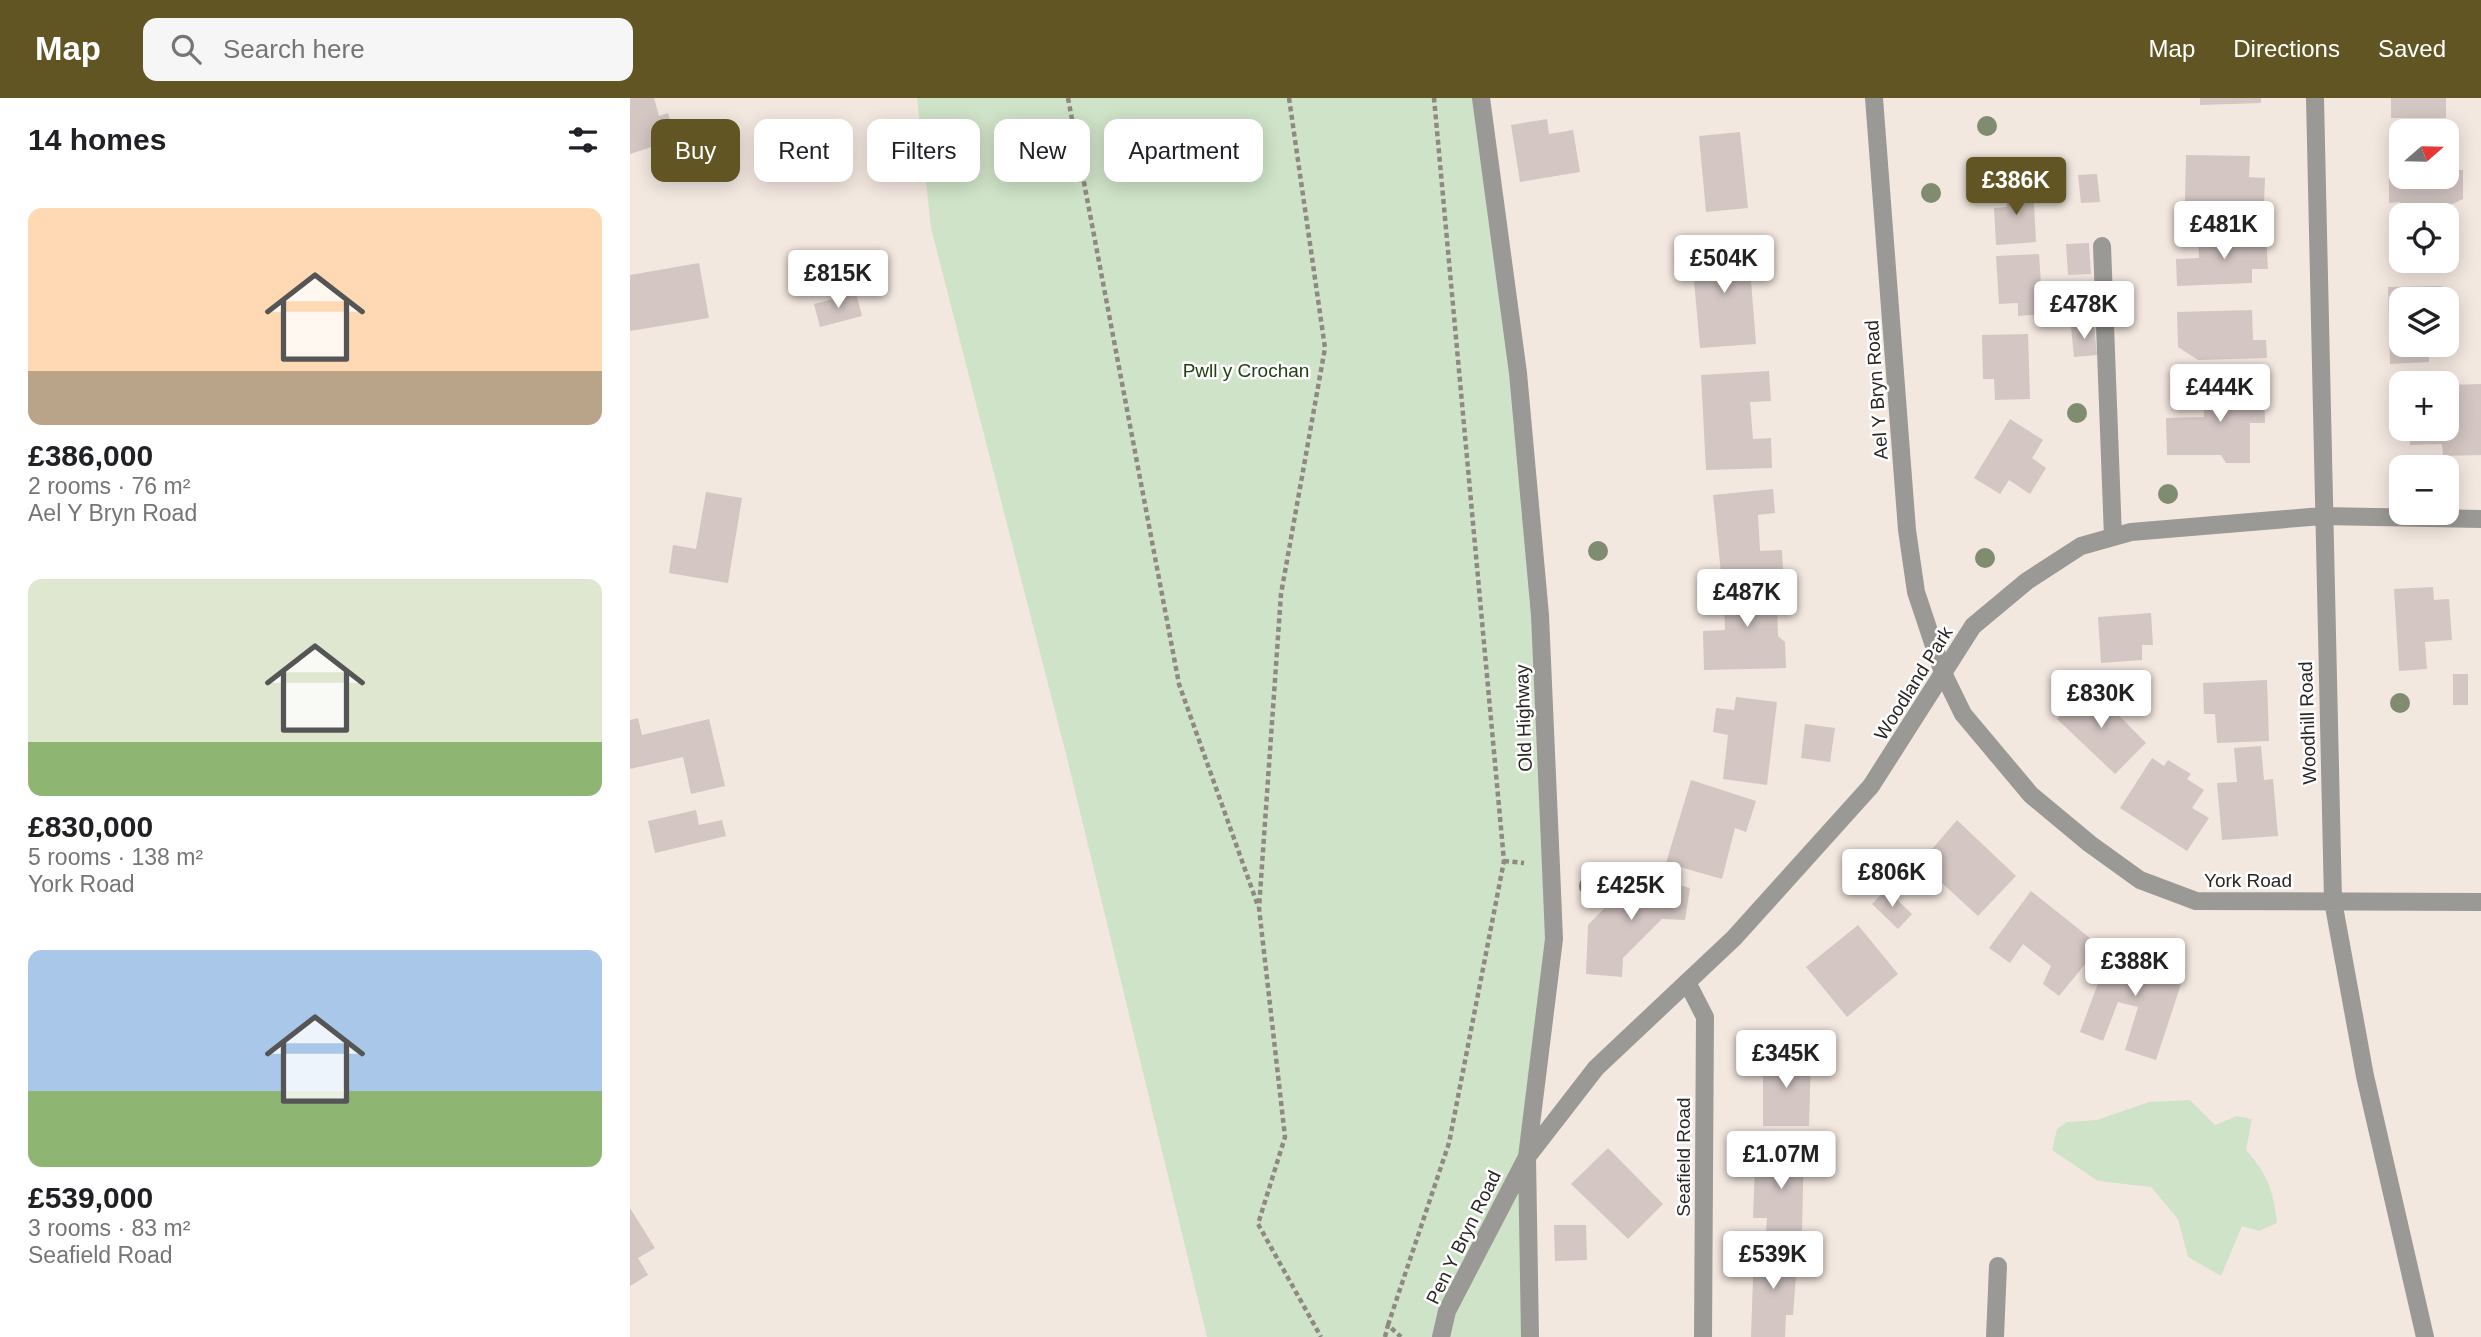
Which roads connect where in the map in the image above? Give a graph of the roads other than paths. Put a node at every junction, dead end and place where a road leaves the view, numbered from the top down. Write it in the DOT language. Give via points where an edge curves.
graph roads {
  1 [pos="1480,98"];
  2 [pos="1874,98"];
  3 [pos="2315,98"];
  4 [pos="2102,246"];
  5 [pos="2322,516"];
  6 [pos="2481,519"];
  7 [pos="2113,537"];
  8 [pos="1944,673"];
  9 [pos="2333,901"];
  10 [pos="2481,902"];
  11 [pos="1687,982"];
  12 [pos="1527,1157"];
  13 [pos="1998,1266"];
  14 [pos="1441,1337"];
  15 [pos="1530,1337"];
  16 [pos="1703,1337"];
  17 [pos="1994,1337"];
  18 [pos="2425,1337"];
  1 -- 12 [label="street, Old Highway" via="1518,373 1540,615 1554,939"];
  2 -- 8 [label="street, Ael Y Bryn Road" via="1907,530 1916,592"];
  3 -- 5 [label="street, Woodhill Road"];
  4 -- 7 [label="street"];
  5 -- 6 [label="street, Woodland Park"];
  5 -- 7 [label="street, Woodland Park"];
  5 -- 9 [label="street, Woodhill Road"];
  7 -- 8 [label="street, Woodland Park" via="2081,546 2027,581 1973,626"];
  8 -- 9 [label="street, York Road" via="1963,713 2031,795 2140,880 2196,901"];
  8 -- 11 [label="street, Woodland Park" via="1871,786 1734,938"];
  9 -- 10 [label="street, York Road"];
  9 -- 18 [label="street, Woodhill Road" via="2365,1076"];
  11 -- 12 [label="street, Woodland Park" via="1596,1068"];
  11 -- 16 [label="street, Seafield Road" via="1705,1017"];
  12 -- 14 [label="street, Pen Y Bryn Road" via="1447,1311"];
  12 -- 15 [label="street, Old Highway"];
  13 -- 17 [label="street"];
}
